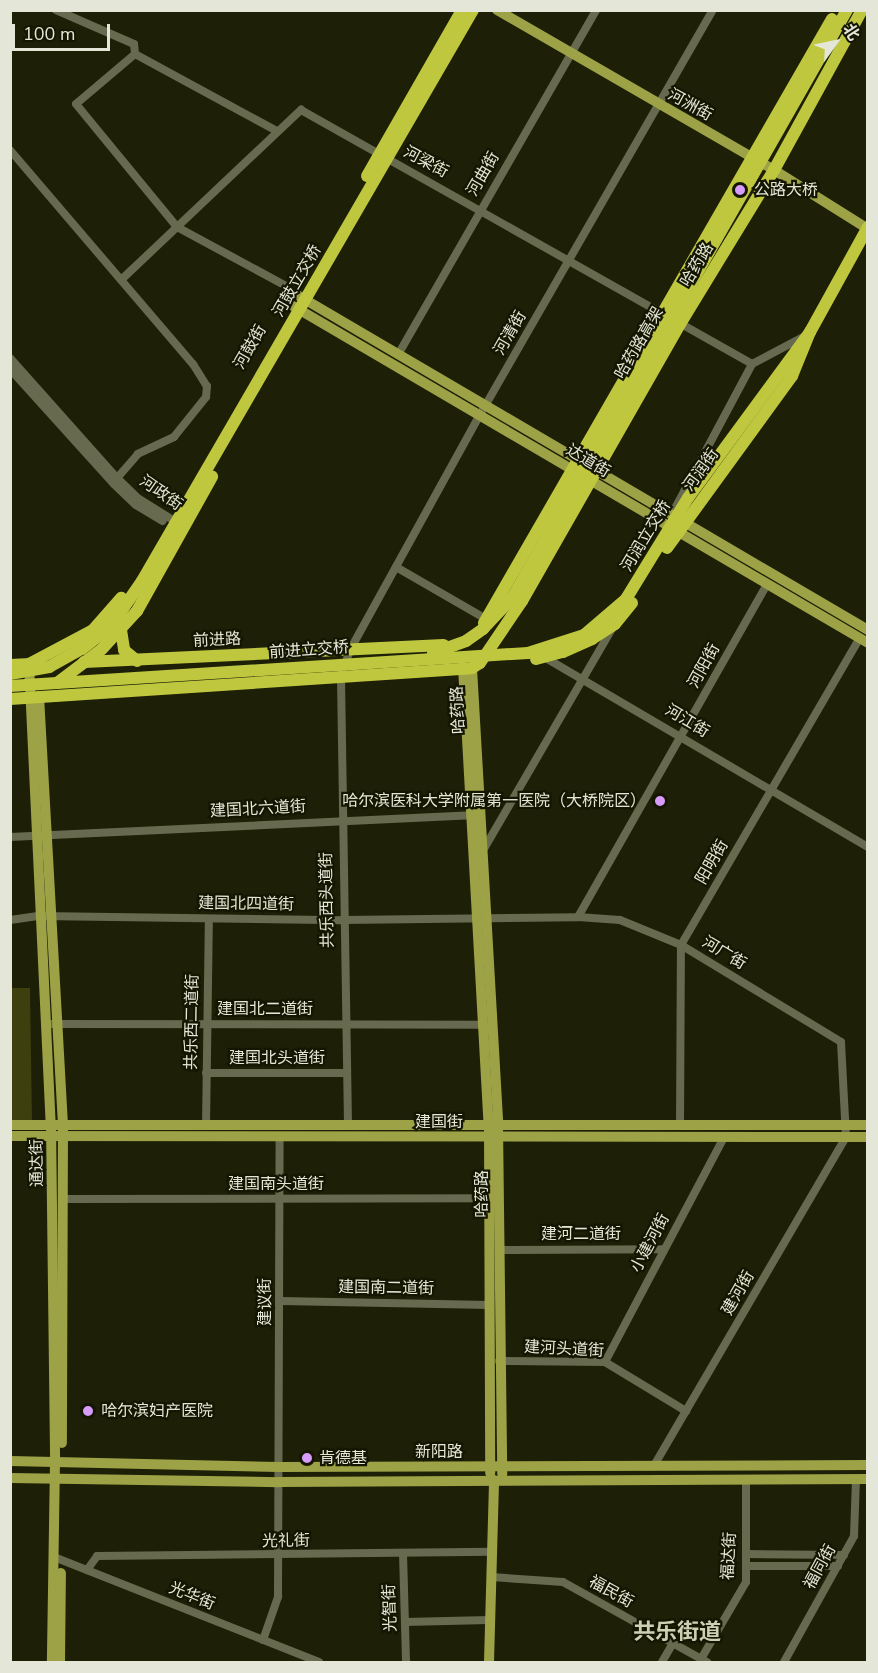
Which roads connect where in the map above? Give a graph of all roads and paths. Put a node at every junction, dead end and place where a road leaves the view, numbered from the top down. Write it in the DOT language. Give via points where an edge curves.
graph roads {
  1 [pos="56,10"];
  2 [pos="462,10"];
  3 [pos="473,10"];
  4 [pos="481,10"];
  5 [pos="497,10"];
  6 [pos="596,10"];
  7 [pos="713,10"];
  8 [pos="837,10"];
  9 [pos="847,10"];
  10 [pos="862,10"];
  11 [pos="570,53"];
  12 [pos="135,54"];
  13 [pos="657,104"];
  14 [pos="278,131"];
  15 [pos="10,150"];
  16 [pos="380,154"];
  17 [pos="753,158"];
  18 [pos="393,161"];
  19 [pos="774,170"];
  20 [pos="480,208"];
  21 [pos="177,227"];
  22 [pos="867,228"];
  23 [pos="570,259"];
  24 [pos="121,280"];
  25 [pos="286,286"];
  26 [pos="296,301"];
  27 [pos="309,308"];
  28 [pos="663,313"];
  29 [pos="680,324"];
  30 [pos="810,332"];
  31 [pos="399,353"];
  32 [pos="10,358"];
  33 [pos="752,364"];
  34 [pos="10,369"];
  35 [pos="483,409"];
  36 [pos="576,465"];
  37 [pos="592,475"];
  38 [pos="117,478"];
  39 [pos="672,514"];
  40 [pos="168,521"];
  41 [pos="184,526"];
  42 [pos="682,526"];
  43 [pos="396,567"];
  44 [pos="766,586"];
  45 [pos="486,620"];
  46 [pos="609,623"];
  47 [pos="121,630"];
  48 [pos="865,637"];
  49 [pos="496,641"];
  50 [pos="475,643"];
  51 [pos="350,650"];
  52 [pos="544,657"];
  53 [pos="412,659"];
  54 [pos="137,661"];
  55 [pos="84,662"];
  56 [pos="29,664"];
  57 [pos="10,665"];
  58 [pos="471,666"];
  59 [pos="10,674"];
  60 [pos="341,675"];
  61 [pos="582,680"];
  62 [pos="10,686"];
  63 [pos="34,697"];
  64 [pos="10,699"];
  65 [pos="681,737"];
  66 [pos="770,791"];
  67 [pos="475,815"];
  68 [pos="341,820"];
  69 [pos="42,835"];
  70 [pos="10,837"];
  71 [pos="485,847"];
  72 [pos="867,848"];
  73 [pos="46,916"];
  74 [pos="578,916"];
  75 [pos="482,918"];
  76 [pos="209,919"];
  77 [pos="10,920"];
  78 [pos="343,920"];
  79 [pos="681,945"];
  80 [pos="52,1024"];
  81 [pos="207,1024"];
  82 [pos="345,1024"];
  83 [pos="485,1025"];
  84 [pos="206,1073"];
  85 [pos="347,1073"];
  86 [pos="348,1124"];
  87 [pos="846,1124"];
  88 [pos="10,1125"];
  89 [pos="494,1125"];
  90 [pos="867,1125"];
  91 [pos="206,1126"];
  92 [pos="680,1126"];
  93 [pos="51,1130"];
  94 [pos="63,1130"];
  95 [pos="10,1136"];
  96 [pos="280,1137"];
  97 [pos="494,1137"];
  98 [pos="846,1137"];
  99 [pos="867,1137"];
  100 [pos="723,1139"];
  101 [pos="63,1198"];
  102 [pos="490,1198"];
  103 [pos="280,1200"];
  104 [pos="664,1249"];
  105 [pos="499,1250"];
  106 [pos="281,1301"];
  107 [pos="490,1305"];
  108 [pos="499,1361"];
  109 [pos="604,1362"];
  110 [pos="686,1411"];
  111 [pos="10,1461"];
  112 [pos="58,1462"];
  113 [pos="655,1464"];
  114 [pos="867,1465"];
  115 [pos="279,1467"];
  116 [pos="490,1467"];
  117 [pos="502,1467"];
  118 [pos="10,1478"];
  119 [pos="58,1478"];
  120 [pos="746,1479"];
  121 [pos="862,1479"];
  122 [pos="496,1480"];
  123 [pos="279,1482"];
  124 [pos="492,1552"];
  125 [pos="403,1553"];
  126 [pos="746,1554"];
  127 [pos="844,1555"];
  128 [pos="279,1556"];
  129 [pos="58,1559"];
  130 [pos="746,1566"];
  131 [pos="838,1566"];
  132 [pos="87,1570"];
  133 [pos="491,1577"];
  134 [pos="489,1620"];
  135 [pos="405,1622"];
  136 [pos="263,1640"];
  137 [pos="673,1643"];
  138 [pos="704,1661"];
  139 [pos="52,1662"];
  140 [pos="60,1662"];
  141 [pos="319,1662"];
  142 [pos="406,1662"];
  143 [pos="489,1662"];
  144 [pos="662,1662"];
  145 [pos="784,1662"];
  1 -- 12 [label="street" via="134,44"];
  2 -- 16 [label="highway, 河鼓街"];
  3 -- 59 [label="highway, 河鼓立交桥" via="142,581 111,626 49,667"];
  4 -- 18 [label="highway, 河鼓街"];
  5 -- 11 [label="main road, 河洲街"];
  6 -- 11 [label="street, 河曲街"];
  7 -- 13 [label="street, 河清街"];
  8 -- 17 [label="highway, 哈药路"];
  9 -- 53 [label="highway, 哈药路高架" via="512,598 492,622 466,641"];
  10 -- 19 [label="highway, 哈药路"];
  11 -- 13 [label="main road, 河洲街"];
  11 -- 20 [label="street, 河曲街"];
  12 -- 14 [label="street"];
  12 -- 21 [label="street" via="76,104"];
  13 -- 17 [label="main road, 河洲街"];
  13 -- 23 [label="street, 河清街"];
  14 -- 16 [label="street, 河梁街" via="301,110"];
  14 -- 21 [label="street, 河梁街"];
  15 -- 24 [label="street"];
  16 -- 18 [label="street, 河梁街"];
  16 -- 26 [label="highway, 河鼓街"];
  17 -- 19 [label="main road, 河洲街"];
  17 -- 28 [label="highway, 哈药路"];
  18 -- 20 [label="street, 河梁街"];
  18 -- 27 [label="highway, 河鼓街"];
  19 -- 22 [label="main road, 河洲街"];
  19 -- 29 [label="highway, 哈药路"];
  20 -- 23 [label="street, 河梁街"];
  20 -- 31 [label="street, 河曲街"];
  21 -- 24 [label="street, 河梁街"];
  21 -- 25 [label="street"];
  22 -- 30 [label="highway, 河润街"];
  23 -- 28 [label="street, 河梁街"];
  23 -- 35 [label="street, 河清街"];
  24 -- 38 [label="street" via="207,386 206,397 174,437 138,454"];
  26 -- 27 [label="main road"];
  26 -- 40 [label="highway, 河鼓街"];
  27 -- 31 [label="main road"];
  27 -- 35 [label="main road"];
  27 -- 41 [label="highway, 河鼓街"];
  28 -- 29 [label="street, 河梁街"];
  28 -- 36 [label="highway, 哈药路"];
  29 -- 33 [label="street, 河梁街"];
  29 -- 37 [label="highway, 哈药路"];
  30 -- 33 [label="street"];
  30 -- 42 [label="highway, 河润街" via="792,376"];
  30 -- 46 [label="highway, 河润立交桥" via="688,498"];
  31 -- 35 [label="main road"];
  32 -- 38 [label="street, 河政街"];
  33 -- 39 [label="street, 河润街"];
  34 -- 40 [label="street, 河政街" via="114,484 136,505"];
  35 -- 36 [label="main road, 达道街"];
  35 -- 43 [label="street, 河清街"];
  36 -- 37 [label="main road, 达道街"];
  36 -- 45 [label="highway, 哈药路"];
  37 -- 39 [label="main road, 达道街"];
  37 -- 42 [label="main road, 达道街"];
  37 -- 49 [label="highway, 哈药路"];
  38 -- 40 [label="street, 河政街"];
  39 -- 42 [label="main road, 达道街"];
  40 -- 41 [label="street, 河政街"];
  40 -- 56 [label="highway, 河鼓街" via="132,584 106,618 93,630"];
  41 -- 47 [label="highway, 河鼓街" via="156,581"];
  42 -- 44 [label="main road, 达道街"];
  42 -- 46 [label="highway, 河润街"];
  42 -- 48 [label="main road, 达道街"];
  43 -- 45 [label="street"];
  43 -- 51 [label="street, 河清街"];
  44 -- 48 [label="main road, 达道街"];
  44 -- 65 [label="street, 河阳街"];
  45 -- 50 [label="highway, 哈药路"];
  46 -- 52 [label="highway, 河润街" via="573,649"];
  46 -- 53 [label="highway, 前进立交桥" via="528,653"];
  46 -- 61 [label="street, 河润街"];
  47 -- 54 [label="highway" via="124,650"];
  47 -- 55 [label="highway, 河鼓街"];
  48 -- 66 [label="street, 阳明街"];
  49 -- 50 [label="highway, 前进路"];
  49 -- 58 [label="highway, 哈药路"];
  50 -- 51 [label="highway, 前进路"];
  50 -- 58 [label="highway, 哈药路"];
  51 -- 54 [label="highway, 前进路"];
  51 -- 60 [label="street, 河清街"];
  52 -- 58 [label="highway"];
  52 -- 61 [label="street, 河江街"];
  53 -- 62 [label="highway, 前进立交桥"];
  54 -- 55 [label="highway, 前进路"];
  55 -- 56 [label="highway, 前进路"];
  55 -- 63 [label="highway, 河鼓街"];
  56 -- 57 [label="highway, 前进路"];
  56 -- 63 [label="main road, 通达街"];
  58 -- 60 [label="highway"];
  58 -- 67 [label="main road, 哈药路"];
  60 -- 63 [label="highway"];
  60 -- 68 [label="street, 共乐西头道街"];
  61 -- 65 [label="street, 河江街"];
  61 -- 71 [label="street, 河润街"];
  63 -- 64 [label="highway"];
  63 -- 69 [label="main road, 通达街"];
  65 -- 66 [label="street, 河江街"];
  65 -- 74 [label="street, 河阳街"];
  66 -- 72 [label="street, 河江街"];
  66 -- 79 [label="street, 阳明街"];
  67 -- 68 [label="street, 建国北六道街"];
  67 -- 71 [label="main road, 哈药路"];
  67 -- 75 [label="main road, 哈药路"];
  68 -- 69 [label="street, 建国北六道街"];
  68 -- 78 [label="street, 共乐西头道街"];
  69 -- 70 [label="street, 建国北六道街"];
  69 -- 73 [label="main road, 通达街"];
  71 -- 75 [label="main road, 哈药路"];
  73 -- 76 [label="street, 建国北四道街"];
  73 -- 77 [label="street, 建国北四道街"];
  73 -- 80 [label="main road, 通达街"];
  74 -- 75 [label="street, 河广街"];
  74 -- 79 [label="street, 河广街" via="620,920"];
  75 -- 78 [label="street, 建国北四道街"];
  75 -- 83 [label="main road, 哈药路"];
  75 -- 89 [label="main road, 哈药路"];
  76 -- 78 [label="street, 建国北四道街"];
  76 -- 81 [label="street, 共乐西二道街"];
  78 -- 82 [label="street, 共乐西头道街"];
  79 -- 87 [label="street, 河广街" via="841,1042"];
  79 -- 92 [label="street, 阳明街"];
  80 -- 81 [label="street, 建国北二道街"];
  80 -- 93 [label="main road, 通达街"];
  80 -- 94 [label="main road, 通达街"];
  81 -- 82 [label="street, 建国北二道街"];
  81 -- 84 [label="street, 共乐西二道街"];
  82 -- 83 [label="street, 建国北二道街"];
  82 -- 85 [label="street, 共乐西头道街"];
  83 -- 89 [label="main road, 哈药路"];
  84 -- 85 [label="street, 建国北头道街"];
  84 -- 91 [label="street, 共乐西二道街"];
  85 -- 86 [label="street, 共乐西头道街"];
  86 -- 89 [label="main road, 建国街"];
  86 -- 91 [label="main road, 建国街"];
  87 -- 90 [label="main road, 建国街"];
  87 -- 92 [label="main road, 建国街"];
  87 -- 98 [label="street, 河广街"];
  88 -- 93 [label="main road, 建国街"];
  89 -- 92 [label="main road, 建国街"];
  89 -- 97 [label="main road, 哈药路"];
  91 -- 94 [label="main road, 建国街"];
  93 -- 94 [label="main road, 建国街"];
  93 -- 95 [label="main road, 建国街"];
  93 -- 112 [label="main road, 通达街"];
  94 -- 96 [label="main road, 建国街"];
  94 -- 101 [label="main road, 通达街"];
  96 -- 97 [label="main road, 建国街"];
  96 -- 103 [label="street, 建议街"];
  97 -- 100 [label="main road, 建国街"];
  97 -- 102 [label="main road, 哈药路"];
  97 -- 105 [label="main road, 哈药路"];
  98 -- 99 [label="main road, 建国街"];
  98 -- 100 [label="main road, 建国街"];
  98 -- 110 [label="street, 建河街"];
  100 -- 104 [label="street, 小建河街"];
  101 -- 103 [label="street, 建国南头道街"];
  101 -- 112 [label="main road, 通达街"];
  102 -- 103 [label="street, 建国南头道街"];
  102 -- 107 [label="main road, 哈药路"];
  103 -- 106 [label="street, 建议街"];
  104 -- 105 [label="street, 建河二道街"];
  104 -- 109 [label="street, 小建河街"];
  105 -- 108 [label="main road, 哈药路"];
  106 -- 107 [label="street, 建国南二道街"];
  106 -- 115 [label="street, 建议街"];
  107 -- 116 [label="main road, 哈药路"];
  108 -- 109 [label="street, 建河头道街"];
  108 -- 117 [label="main road, 哈药路"];
  109 -- 110 [label="street, 建河头道街"];
  110 -- 113 [label="street, 建河街"];
  111 -- 112 [label="main road, 新阳路"];
  112 -- 115 [label="main road, 新阳路"];
  112 -- 119 [label="main road, 通达街"];
  113 -- 114 [label="main road, 新阳路"];
  113 -- 117 [label="main road, 新阳路"];
  115 -- 116 [label="main road, 新阳路"];
  115 -- 123 [label="street, 建议街"];
  116 -- 117 [label="main road, 新阳路"];
  116 -- 122 [label="main road, 哈药路"];
  117 -- 122 [label="main road, 哈药路"];
  118 -- 119 [label="main road, 新阳路"];
  119 -- 123 [label="main road, 新阳路"];
  119 -- 129 [label="main road, 通达街"];
  120 -- 121 [label="main road, 新阳路"];
  120 -- 122 [label="main road, 新阳路"];
  120 -- 126 [label="street, 福达街"];
  121 -- 127 [label="street, 福同街" via="854,1536"];
  122 -- 123 [label="main road, 新阳路"];
  122 -- 124 [label="main road, 哈药路"];
  123 -- 128 [label="street, 建议街"];
  124 -- 125 [label="street, 光礼街"];
  124 -- 133 [label="main road, 哈药路"];
  125 -- 128 [label="street, 光礼街"];
  125 -- 135 [label="street, 光智街"];
  126 -- 127 [label="street"];
  126 -- 130 [label="street, 福达街"];
  127 -- 131 [label="street, 福同街"];
  128 -- 132 [label="street, 光礼街" via="97,1556"];
  128 -- 136 [label="street, 建议街" via="278,1597"];
  129 -- 132 [label="street, 光华街"];
  129 -- 139 [label="main road, 通达街"];
  129 -- 140 [label="main road, 通达街"];
  130 -- 131 [label="street"];
  130 -- 138 [label="street, 福达街" via="746,1582"];
  131 -- 145 [label="street, 福同街"];
  132 -- 136 [label="street, 光华街"];
  133 -- 134 [label="main road, 哈药路"];
  133 -- 137 [label="street, 福民街" via="563,1582"];
  134 -- 135 [label="street"];
  134 -- 143 [label="main road, 哈药路"];
  135 -- 142 [label="street, 光智街"];
  136 -- 141 [label="street, 光华街"];
  137 -- 138 [label="street, 福民街"];
  137 -- 144 [label="street"];
}
